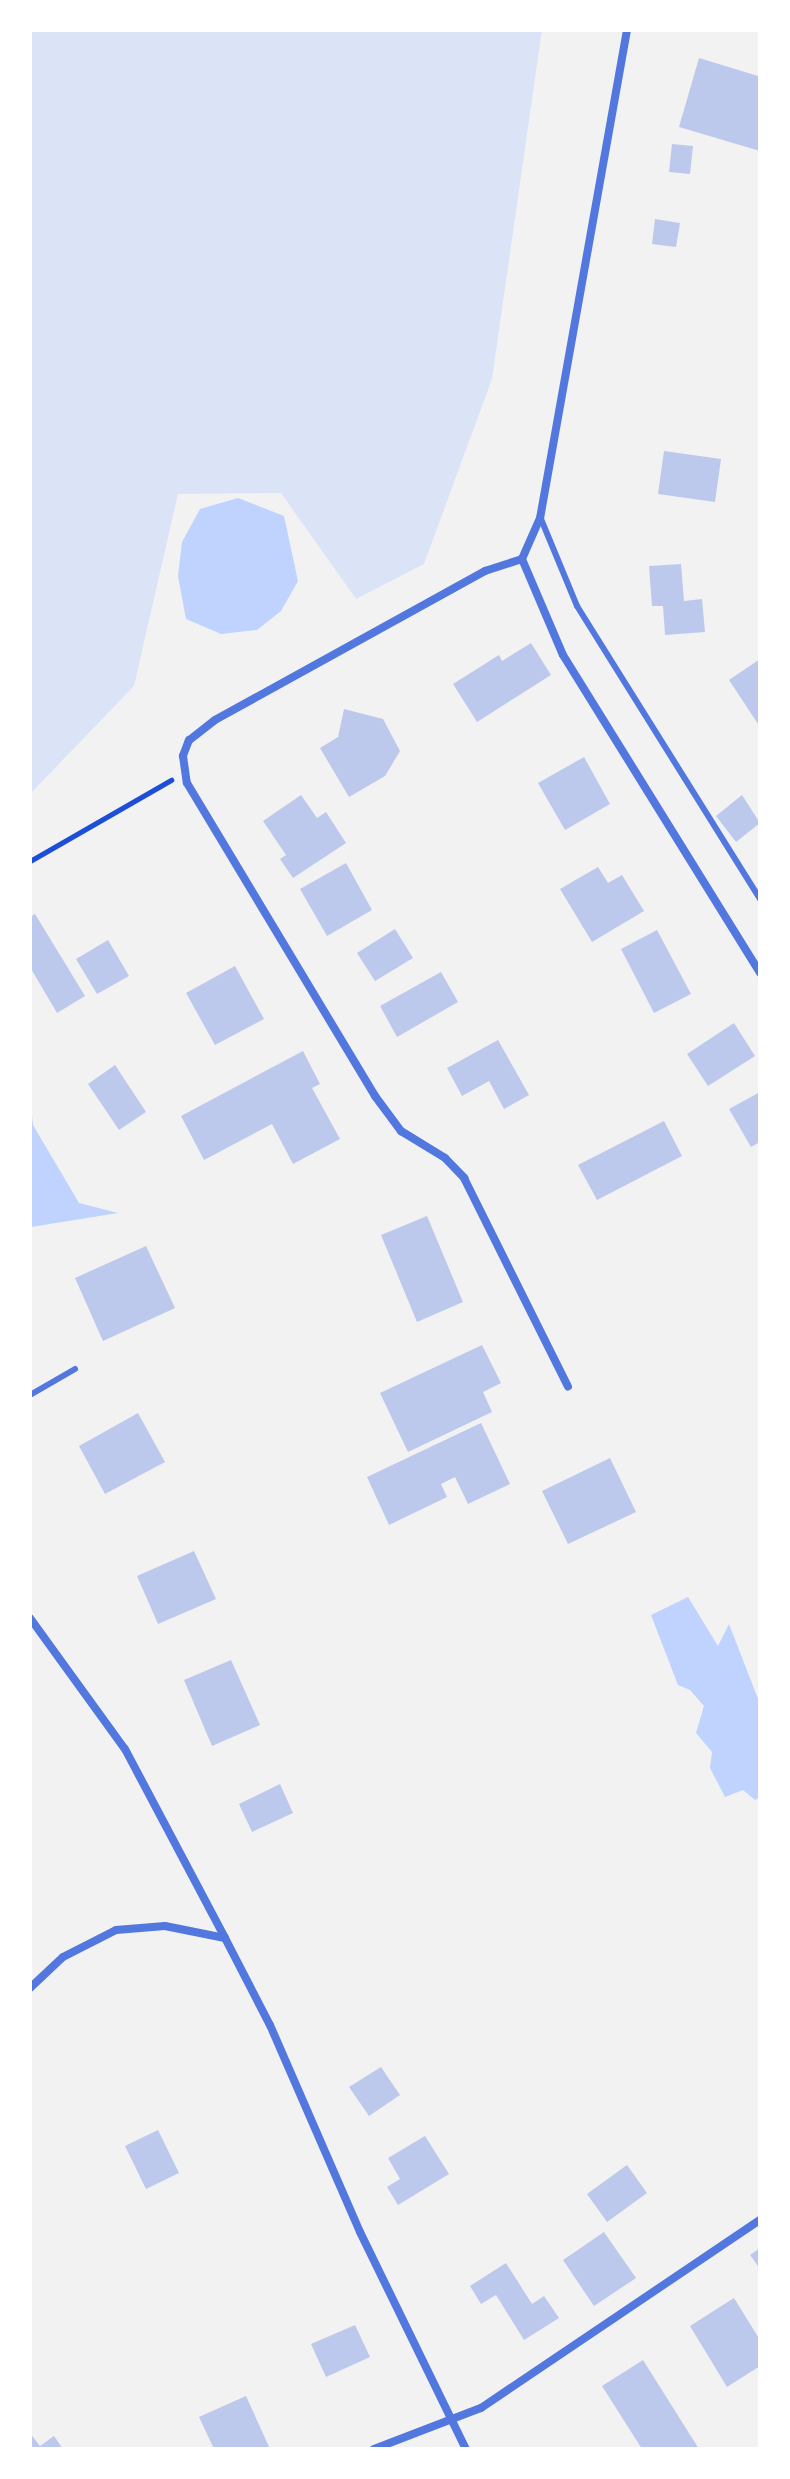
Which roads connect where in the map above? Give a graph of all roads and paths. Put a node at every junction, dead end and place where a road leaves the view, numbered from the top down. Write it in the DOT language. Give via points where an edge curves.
graph roads {
  1 [pos="627,30"];
  2 [pos="540,518"];
  3 [pos="522,559"];
  4 [pos="185,772"];
  5 [pos="30,861"];
  6 [pos="760,899"];
  7 [pos="760,973"];
  8 [pos="75,1369"];
  9 [pos="568,1387"];
  10 [pos="30,1395"];
  11 [pos="30,1618"];
  12 [pos="225,1938"];
  13 [pos="30,1988"];
  14 [pos="760,2220"];
  15 [pos="451,2420"];
  16 [pos="374,2449"];
  17 [pos="466,2449"];
  1 -- 2 [label="street"];
  2 -- 3 [label="street"];
  2 -- 6 [label="lane" via="577,606"];
  3 -- 4 [label="street" via="485,571 215,720 189,740"];
  3 -- 7 [label="street" via="563,655"];
  4 -- 5 [label="path"];
  4 -- 9 [label="street" via="375,1096 401,1131 445,1158 464,1178"];
  8 -- 10 [label="lane"];
  11 -- 12 [label="street" via="125,1749"];
  12 -- 13 [label="street" via="165,1926 116,1930 63,1957"];
  12 -- 15 [label="street"];
  14 -- 15 [label="street" via="540,2372"];
  15 -- 16 [label="street"];
  15 -- 17 [label="street"];
}
